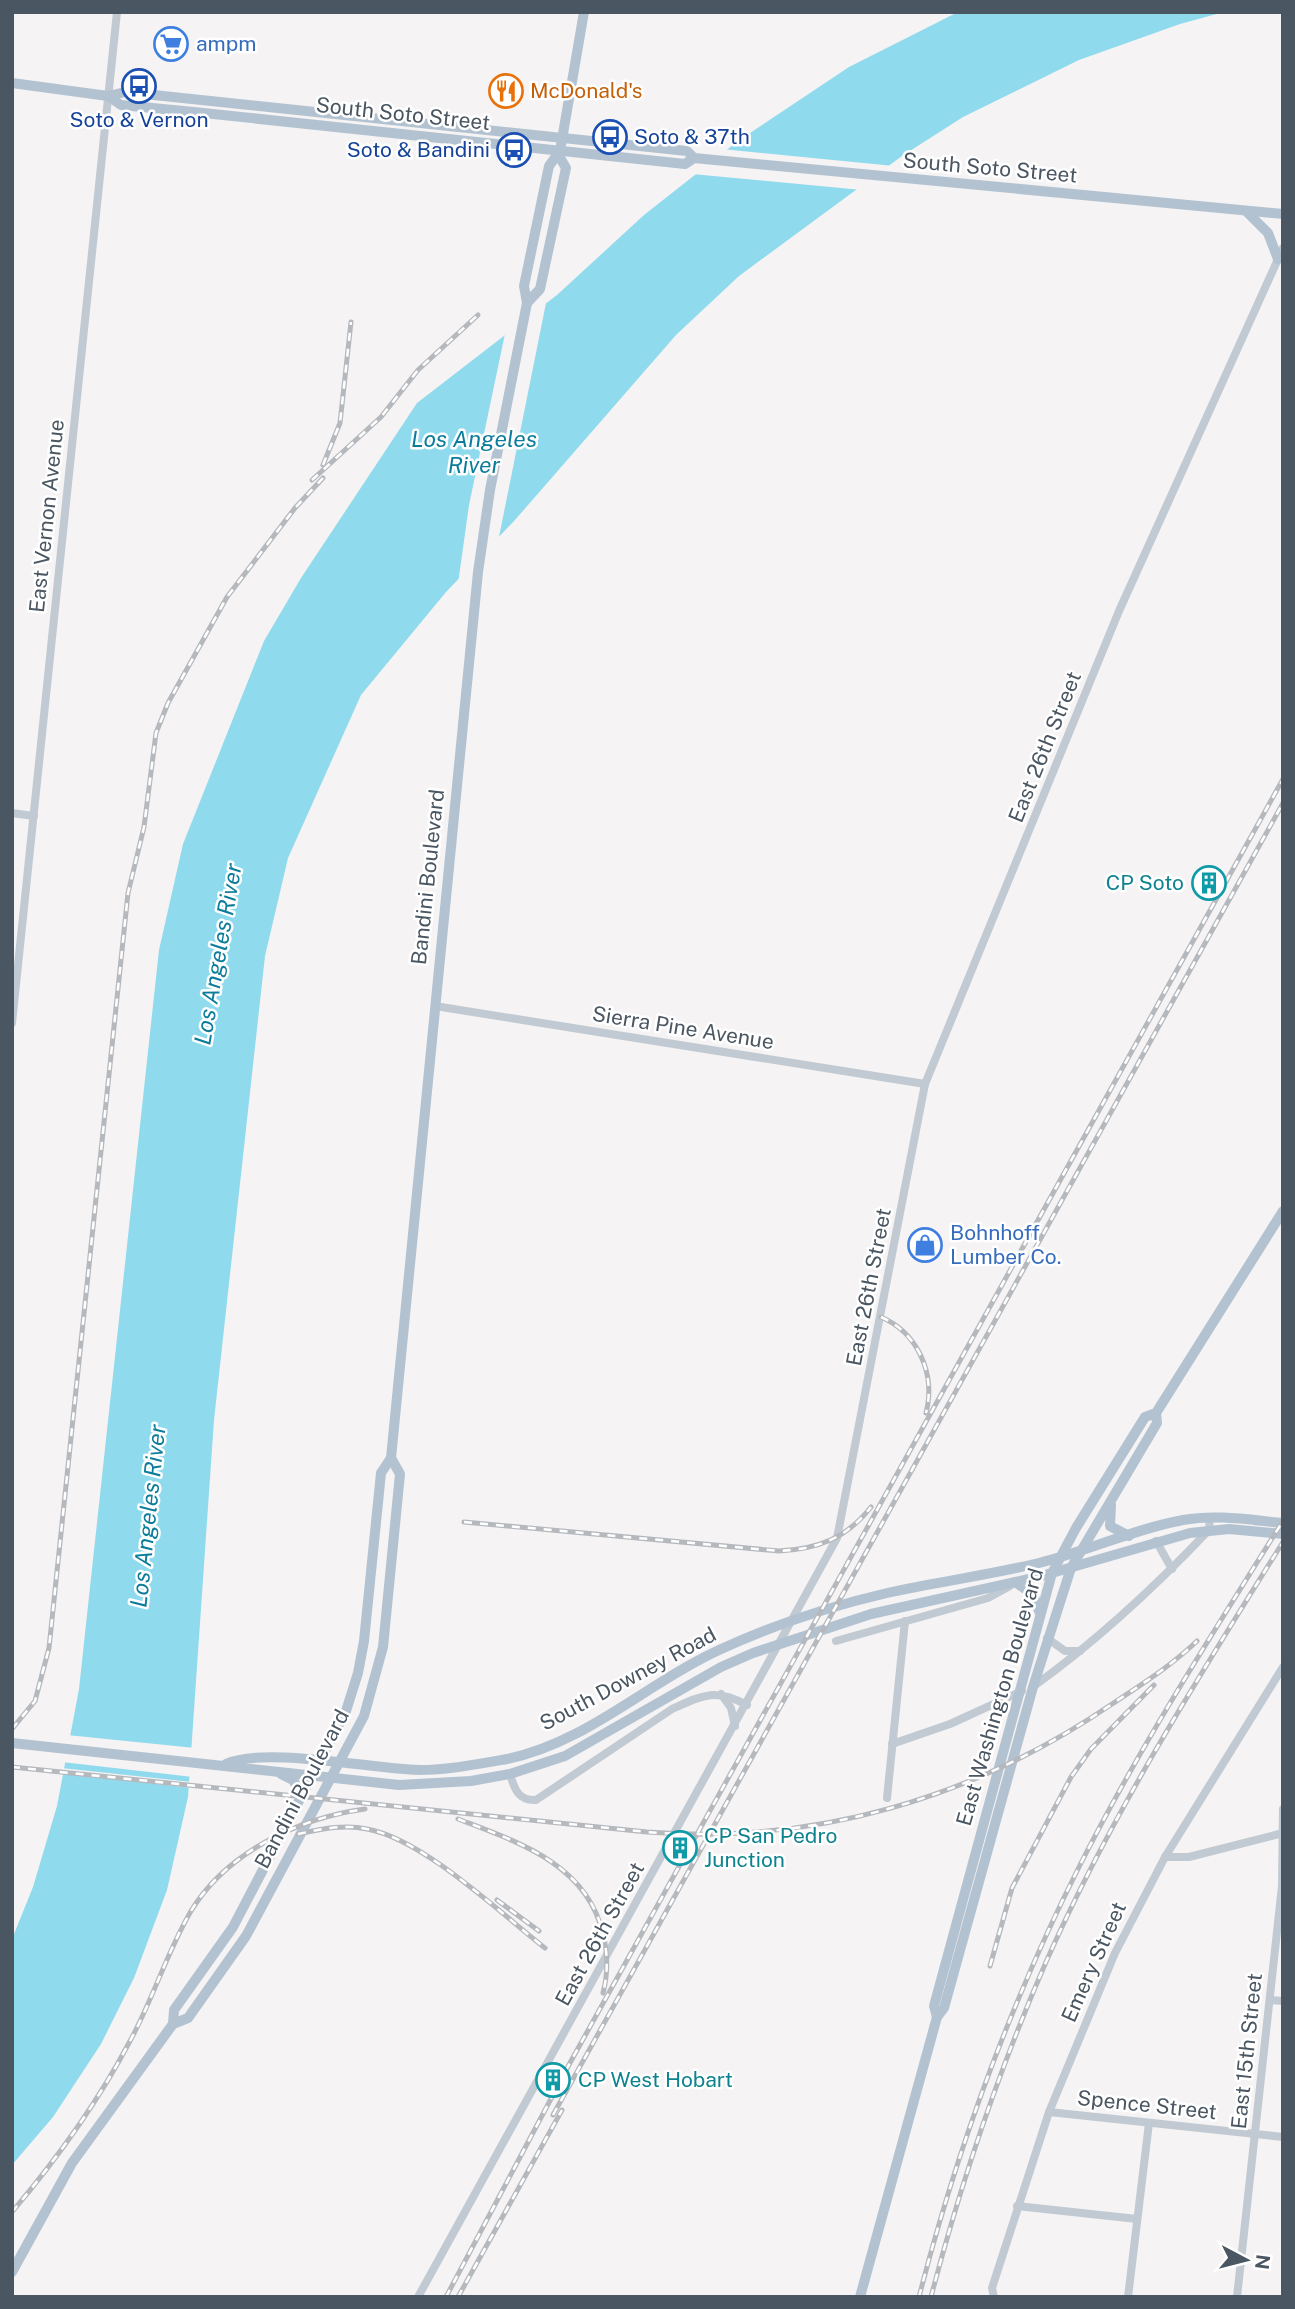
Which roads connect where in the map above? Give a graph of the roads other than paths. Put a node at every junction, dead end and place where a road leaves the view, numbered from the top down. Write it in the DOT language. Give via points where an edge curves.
graph roads {
  1 [pos="117,12"];
  2 [pos="584,12"];
  3 [pos="12,83"];
  4 [pos="108,96"];
  5 [pos="291,108"];
  6 [pos="289,122"];
  7 [pos="561,147"];
  8 [pos="1247,212"];
  9 [pos="1283,214"];
  10 [pos="1280,253"];
  11 [pos="527,303"];
  12 [pos="12,813"];
  13 [pos="34,816"];
  14 [pos="435,1006"];
  15 [pos="12,1023"];
  16 [pos="925,1084"];
  17 [pos="1283,1211"];
  18 [pos="1156,1413"];
  19 [pos="391,1458"];
  20 [pos="1114,1496"];
  21 [pos="1210,1517"];
  22 [pos="1283,1523"];
  23 [pos="1209,1530"];
  24 [pos="1283,1534"];
  25 [pos="1129,1536"];
  26 [pos="1156,1541"];
  27 [pos="1080,1551"];
  28 [pos="1060,1557"];
  29 [pos="1071,1568"];
  30 [pos="1172,1569"];
  31 [pos="1052,1573"];
  32 [pos="1015,1582"];
  33 [pos="1040,1612"];
  34 [pos="905,1621"];
  35 [pos="1047,1638"];
  36 [pos="836,1641"];
  37 [pos="1080,1651"];
  38 [pos="1283,1667"];
  39 [pos="1033,1687"];
  40 [pos="1020,1692"];
  41 [pos="721,1694"];
  42 [pos="747,1705"];
  43 [pos="735,1727"];
  44 [pos="12,1743"];
  45 [pos="892,1744"];
  46 [pos="321,1762"];
  47 [pos="226,1764"];
  48 [pos="339,1764"];
  49 [pos="279,1773"];
  50 [pos="510,1774"];
  51 [pos="314,1776"];
  52 [pos="331,1778"];
  53 [pos="303,1797"];
  54 [pos="887,1798"];
  55 [pos="1283,1809"];
  56 [pos="1282,1833"];
  57 [pos="1165,1857"];
  58 [pos="1282,1886"];
  59 [pos="1270,2000"];
  60 [pos="1283,2001"];
  61 [pos="937,2017"];
  62 [pos="173,2025"];
  63 [pos="1049,2112"];
  64 [pos="1149,2123"];
  65 [pos="1256,2134"];
  66 [pos="1283,2137"];
  67 [pos="1017,2206"];
  68 [pos="1138,2219"];
  69 [pos="12,2272"];
  70 [pos="418,2297"];
  71 [pos="860,2297"];
  72 [pos="993,2297"];
  73 [pos="1128,2297"];
  74 [pos="1237,2297"];
  1 -- 4 [label="street, East Vernon Avenue"];
  2 -- 7 [label="main road"];
  3 -- 4 [label="main road, South Soto Street"];
  4 -- 5 [label="main road, South Soto Street" via="125,92"];
  4 -- 6 [label="main road, South Soto Street" via="121,104"];
  4 -- 13 [label="street, East Vernon Avenue"];
  5 -- 6 [label="main road"];
  5 -- 7 [label="main road, South Soto Street"];
  6 -- 7 [label="main road, South Soto Street"];
  7 -- 8 [label="main road, South Soto Street" via="687,151 694,158 712,160"];
  7 -- 11 [label="main road, Bandini Boulevard" via="549,166 524,286"];
  7 -- 11 [label="main road, Bandini Boulevard" via="566,168 540,289"];
  8 -- 9 [label="main road, South Soto Street"];
  8 -- 10 [label="main road"];
  10 -- 16 [label="street, East 26th Street" via="1119,611"];
  11 -- 14 [label="main road, Bandini Boulevard" via="478,572"];
  12 -- 13 [label="street"];
  13 -- 15 [label="street, East Vernon Avenue"];
  14 -- 16 [label="street, Sierra Pine Avenue"];
  14 -- 19 [label="main road, Bandini Boulevard"];
  16 -- 42 [label="street, East 26th Street" via="842,1523 832,1551"];
  17 -- 18 [label="main road, East Washington Boulevard"];
  18 -- 20 [label="main road, East Washington Boulevard" via="1157,1423"];
  18 -- 28 [label="main road, East Washington Boulevard" via="1146,1417"];
  19 -- 46 [label="main road, Bandini Boulevard" via="381,1473 358,1673 346,1711"];
  19 -- 48 [label="main road, Bandini Boulevard" via="400,1474 383,1647 364,1716"];
  20 -- 25 [label="main road" via="1110,1526"];
  20 -- 27 [label="main road, East Washington Boulevard"];
  21 -- 22 [label="main road, South Downey Road"];
  21 -- 23 [label="street"];
  21 -- 25 [label="main road, South Downey Road"];
  23 -- 24 [label="main road, South Downey Road"];
  23 -- 26 [label="main road, South Downey Road"];
  23 -- 30 [label="street"];
  25 -- 27 [label="main road, South Downey Road"];
  26 -- 29 [label="main road, South Downey Road"];
  26 -- 30 [label="street"];
  27 -- 28 [label="main road, South Downey Road"];
  27 -- 29 [label="main road, East Washington Boulevard"];
  28 -- 31 [label="main road, East Washington Boulevard"];
  28 -- 48 [label="main road, South Downey Road" via="884,1594 760,1634 697,1661 587,1728 520,1755 422,1770"];
  29 -- 31 [label="main road, South Downey Road"];
  29 -- 35 [label="main road, East Washington Boulevard"];
  30 -- 37 [label="street"];
  31 -- 32 [label="main road, South Downey Road"];
  31 -- 33 [label="main road, East Washington Boulevard"];
  32 -- 33 [label="main road" via="1033,1594"];
  32 -- 34 [label="street" via="988,1598"];
  32 -- 50 [label="main road, South Downey Road" via="871,1614 753,1653 677,1690 565,1755"];
  33 -- 40 [label="main road, East Washington Boulevard"];
  34 -- 36 [label="street"];
  34 -- 45 [label="street"];
  35 -- 37 [label="street" via="1065,1651"];
  35 -- 39 [label="main road, East Washington Boulevard"];
  37 -- 39 [label="street"];
  38 -- 57 [label="street, Emery Street"];
  39 -- 40 [label="street"];
  39 -- 61 [label="main road, East Washington Boulevard" via="944,2008"];
  40 -- 45 [label="street"];
  40 -- 61 [label="main road, East Washington Boulevard" via="934,2006"];
  41 -- 42 [label="street"];
  41 -- 43 [label="street"];
  41 -- 50 [label="street" via="672,1709 536,1800 520,1796"];
  42 -- 43 [label="street, East 26th Street"];
  43 -- 70 [label="street, East 26th Street"];
  44 -- 47 [label="main road, South Downey Road"];
  45 -- 54 [label="street"];
  46 -- 47 [label="main road, South Downey Road" via="268,1758 236,1759"];
  46 -- 48 [label="main road, South Downey Road"];
  46 -- 51 [label="main road, Bandini Boulevard"];
  47 -- 49 [label="main road, South Downey Road"];
  48 -- 52 [label="main road, Bandini Boulevard"];
  49 -- 51 [label="main road, South Downey Road"];
  49 -- 53 [label="main road" via="293,1780"];
  50 -- 52 [label="main road, South Downey Road" via="420,1785"];
  51 -- 52 [label="main road, South Downey Road"];
  51 -- 53 [label="main road, Bandini Boulevard"];
  52 -- 62 [label="main road, Bandini Boulevard" via="246,1936 188,2018"];
  53 -- 62 [label="main road, Bandini Boulevard" via="233,1927 174,2010"];
  55 -- 56 [label="street, East 15th Street"];
  56 -- 57 [label="street" via="1189,1857"];
  56 -- 58 [label="street, East 15th Street"];
  57 -- 63 [label="street, Emery Street" via="1115,1952"];
  58 -- 59 [label="street, East 15th Street"];
  59 -- 60 [label="street"];
  59 -- 65 [label="street, East 15th Street"];
  61 -- 71 [label="main road, East Washington Boulevard"];
  62 -- 69 [label="main road, Bandini Boulevard" via="72,2163"];
  63 -- 64 [label="street, Spence Street"];
  63 -- 67 [label="street, Emery Street"];
  64 -- 65 [label="street, Spence Street"];
  64 -- 68 [label="street"];
  65 -- 66 [label="street, Spence Street"];
  65 -- 74 [label="street, East 15th Street"];
  67 -- 68 [label="street"];
  67 -- 72 [label="street, Emery Street"];
  68 -- 73 [label="street"];
}
